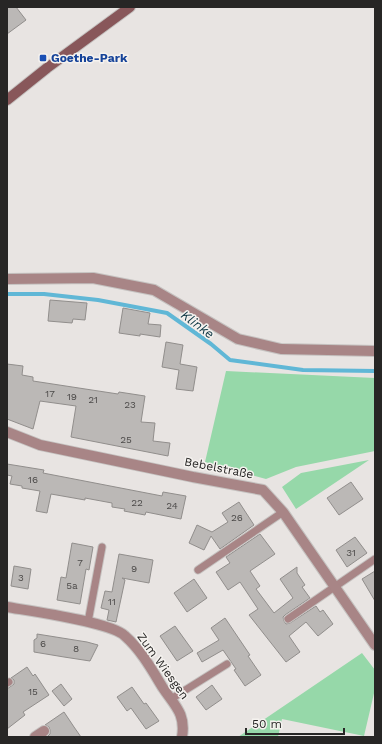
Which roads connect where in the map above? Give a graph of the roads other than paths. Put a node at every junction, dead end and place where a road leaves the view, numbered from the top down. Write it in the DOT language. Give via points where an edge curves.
graph roads {
  1 [pos="130,7"];
  2 [pos="7,100"];
  3 [pos="7,278"];
  4 [pos="375,351"];
  5 [pos="7,432"];
  6 [pos="283,512"];
  7 [pos="102,547"];
  8 [pos="375,559"];
  9 [pos="198,570"];
  10 [pos="335,588"];
  11 [pos="7,607"];
  12 [pos="288,619"];
  13 [pos="88,622"];
  14 [pos="375,645"];
  15 [pos="227,664"];
  16 [pos="171,699"];
  17 [pos="44,731"];
  18 [pos="35,737"];
  19 [pos="182,737"];
  1 -- 2 [label="main road"];
  3 -- 4 [label="street" via="93,278 154,290 238,339 281,349"];
  5 -- 6 [label="street, Bebelstraße" via="40,445 264,490"];
  6 -- 9 [label="lane"];
  6 -- 10 [label="street, Bebelstraße"];
  7 -- 13 [label="lane"];
  8 -- 10 [label="lane"];
  10 -- 12 [label="lane"];
  10 -- 14 [label="street, Bebelstraße"];
  11 -- 13 [label="street, Zum Wiesgen"];
  13 -- 16 [label="street, Zum Wiesgen" via="124,634 139,651"];
  15 -- 16 [label="lane"];
  16 -- 19 [label="street, Zum Wiesgen" via="181,714 184,726"];
  17 -- 18 [label="street"];
}
